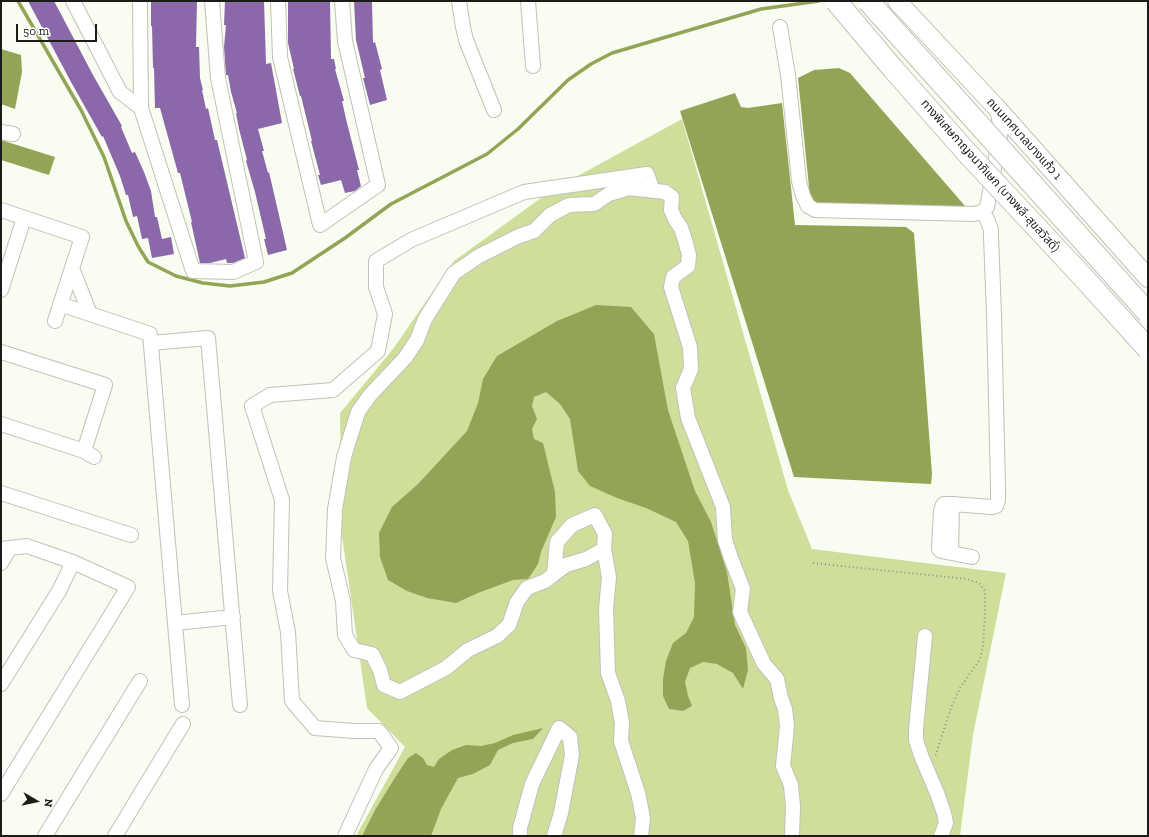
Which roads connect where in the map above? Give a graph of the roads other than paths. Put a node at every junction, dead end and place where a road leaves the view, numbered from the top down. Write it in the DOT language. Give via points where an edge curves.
graph roads {
  1 [pos="73,1"];
  2 [pos="140,1"];
  3 [pos="212,1"];
  4 [pos="278,1"];
  5 [pos="342,1"];
  6 [pos="459,1"];
  7 [pos="528,1"];
  8 [pos="836,1"];
  9 [pos="868,1"];
  10 [pos="897,1"];
  11 [pos="780,27"];
  12 [pos="533,66"];
  13 [pos="995,106"];
  14 [pos="141,108"];
  15 [pos="494,110"];
  16 [pos="653,191"];
  17 [pos="1,210"];
  18 [pos="982,212"];
  19 [pos="24,218"];
  20 [pos="72,268"];
  21 [pos="1148,278"];
  22 [pos="1,290"];
  23 [pos="60,304"];
  24 [pos="1148,313"];
  25 [pos="90,314"];
  26 [pos="55,321"];
  27 [pos="151,342"];
  28 [pos="1148,349"];
  29 [pos="1,352"];
  30 [pos="1,424"];
  31 [pos="1,493"];
  32 [pos="131,535"];
  33 [pos="5,549"];
  34 [pos="604,549"];
  35 [pos="972,557"];
  36 [pos="73,562"];
  37 [pos="1,563"];
  38 [pos="554,574"];
  39 [pos="232,617"];
  40 [pos="175,623"];
  41 [pos="925,636"];
  42 [pos="140,681"];
  43 [pos="1,684"];
  44 [pos="182,705"];
  45 [pos="240,705"];
  46 [pos="183,724"];
  47 [pos="1,794"];
  48 [pos="45,836"];
  49 [pos="115,836"];
  50 [pos="345,836"];
  51 [pos="520,836"];
  52 [pos="554,836"];
  53 [pos="641,836"];
  54 [pos="792,836"];
  55 [pos="941,836"];
  1 -- 14 [label="street" via="120,92"];
  2 -- 14 [label="street"];
  3 -- 14 [label="street" via="218,78 256,262 233,272 193,271"];
  4 -- 5 [label="street" via="280,57 320,225 378,185 345,41"];
  6 -- 15 [label="street" via="466,40"];
  7 -- 12 [label="street"];
  8 -- 28 [label="highway, ทางพิเศษกาญจนาภิเษก (บางพลี-สุขสวัสดิ์), bridge" via="969,155"];
  9 -- 24 [label="highway, bridge"];
  10 -- 13 [label="main road, ถนนเทศบาลบางแก้ว 1"];
  11 -- 18 [label="street" via="788,75 799,181 808,206 815,210 973,214"];
  13 -- 18 [label="street" via="1001,130 987,207"];
  13 -- 21 [label="main road, ถนนเทศบาลบางแก้ว 1"];
  16 -- 38 [label="street" via="629,188 609,194 594,204 569,205 550,215 534,231 479,256 454,273 425,319 417,340 405,358 370,395 358,412 344,457 336,509 333,558 343,601 345,635 354,650 372,654 384,685 400,692 446,668 468,650 497,636 509,625 517,602 527,588 545,581"];
  16 -- 50 [label="street" via="648,174 524,192 411,240 376,260 376,287 385,314 378,351 333,390 270,395 252,406 282,500 280,591 288,632 292,701 315,728 379,731 391,748 376,769"];
  16 -- 54 [label="street" via="665,192 672,198 671,210 681,228 689,255 688,266 673,277 671,287 690,347 691,369 683,388 688,418 723,507 725,540 743,589 740,612 764,664 777,679 785,710 787,726 783,766 791,785"];
  17 -- 19 [label="street"];
  18 -- 35 [label="street" via="991,230 998,495 996,506 992,507 952,504 951,553"];
  19 -- 20 [label="street" via="82,237"];
  19 -- 22 [label="street"];
  20 -- 23 [label="street"];
  20 -- 25 [label="street"];
  23 -- 25 [label="street"];
  23 -- 26 [label="street"];
  25 -- 27 [label="street" via="150,334"];
  27 -- 39 [label="street" via="208,338"];
  27 -- 40 [label="street"];
  29 -- 30 [label="street" via="105,385 89,454"];
  31 -- 32 [label="street"];
  33 -- 36 [label="street" via="27,546"];
  33 -- 37 [label="street"];
  34 -- 38 [label="street" via="586,559 566,565"];
  34 -- 38 [label="street" via="605,534 595,515 572,525 557,542"];
  34 -- 53 [label="street" via="609,577 606,609 608,673 618,700 622,723 621,741 642,812"];
  36 -- 43 [label="street" via="59,591"];
  36 -- 47 [label="street" via="128,587"];
  39 -- 40 [label="street"];
  39 -- 45 [label="street"];
  40 -- 44 [label="street"];
  41 -- 55 [label="street" via="916,740 944,813 946,823"];
  42 -- 48 [label="street"];
  46 -- 49 [label="street"];
  51 -- 52 [label="street" via="532,784 559,728 570,737 572,755 562,813"];
}
